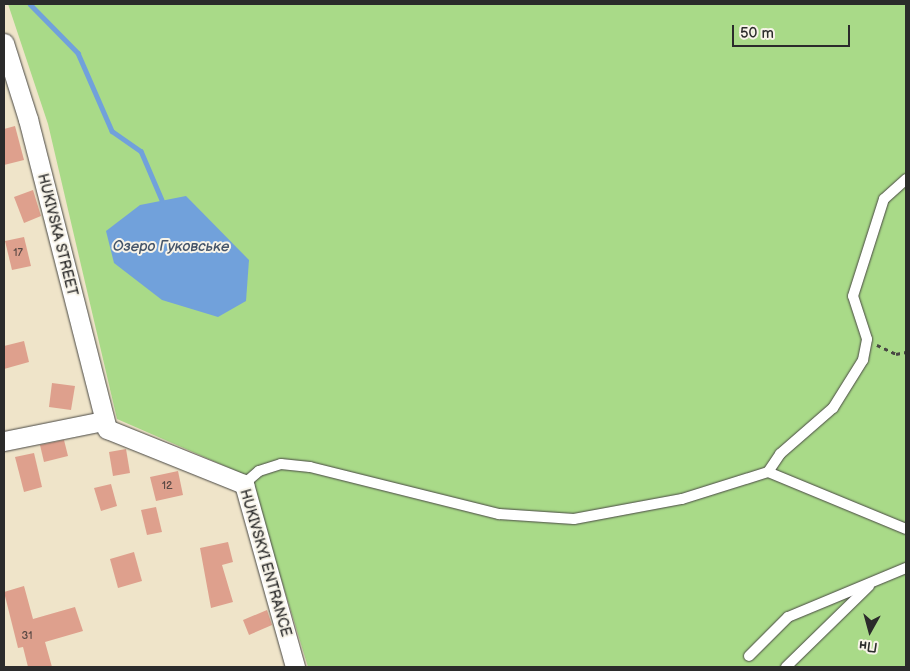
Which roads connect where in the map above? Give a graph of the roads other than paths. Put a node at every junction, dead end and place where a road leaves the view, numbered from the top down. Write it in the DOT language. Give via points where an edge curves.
graph roads {
  1 [pos="4,44"];
  2 [pos="906,179"];
  3 [pos="105,425"];
  4 [pos="4,441"];
  5 [pos="768,472"];
  6 [pos="244,484"];
  7 [pos="906,529"];
  8 [pos="906,568"];
  9 [pos="873,582"];
  10 [pos="749,656"];
  11 [pos="295,667"];
  12 [pos="786,667"];
  1 -- 3 [label="street, HUKIVSKA STREET" via="28,119"];
  2 -- 5 [label="lane" via="884,199 853,296 867,339 863,360 833,408 780,454"];
  3 -- 4 [label="street"];
  3 -- 6 [label="street, HUKIVSKYI ENTRANCE"];
  5 -- 6 [label="lane" via="682,499 574,519 499,514 310,466 281,464 259,471"];
  5 -- 7 [label="lane"];
  6 -- 11 [label="street, HUKIVSKYI ENTRANCE"];
  8 -- 9 [label="lane"];
  9 -- 10 [label="lane" via="788,617"];
  9 -- 12 [label="lane"];
}
